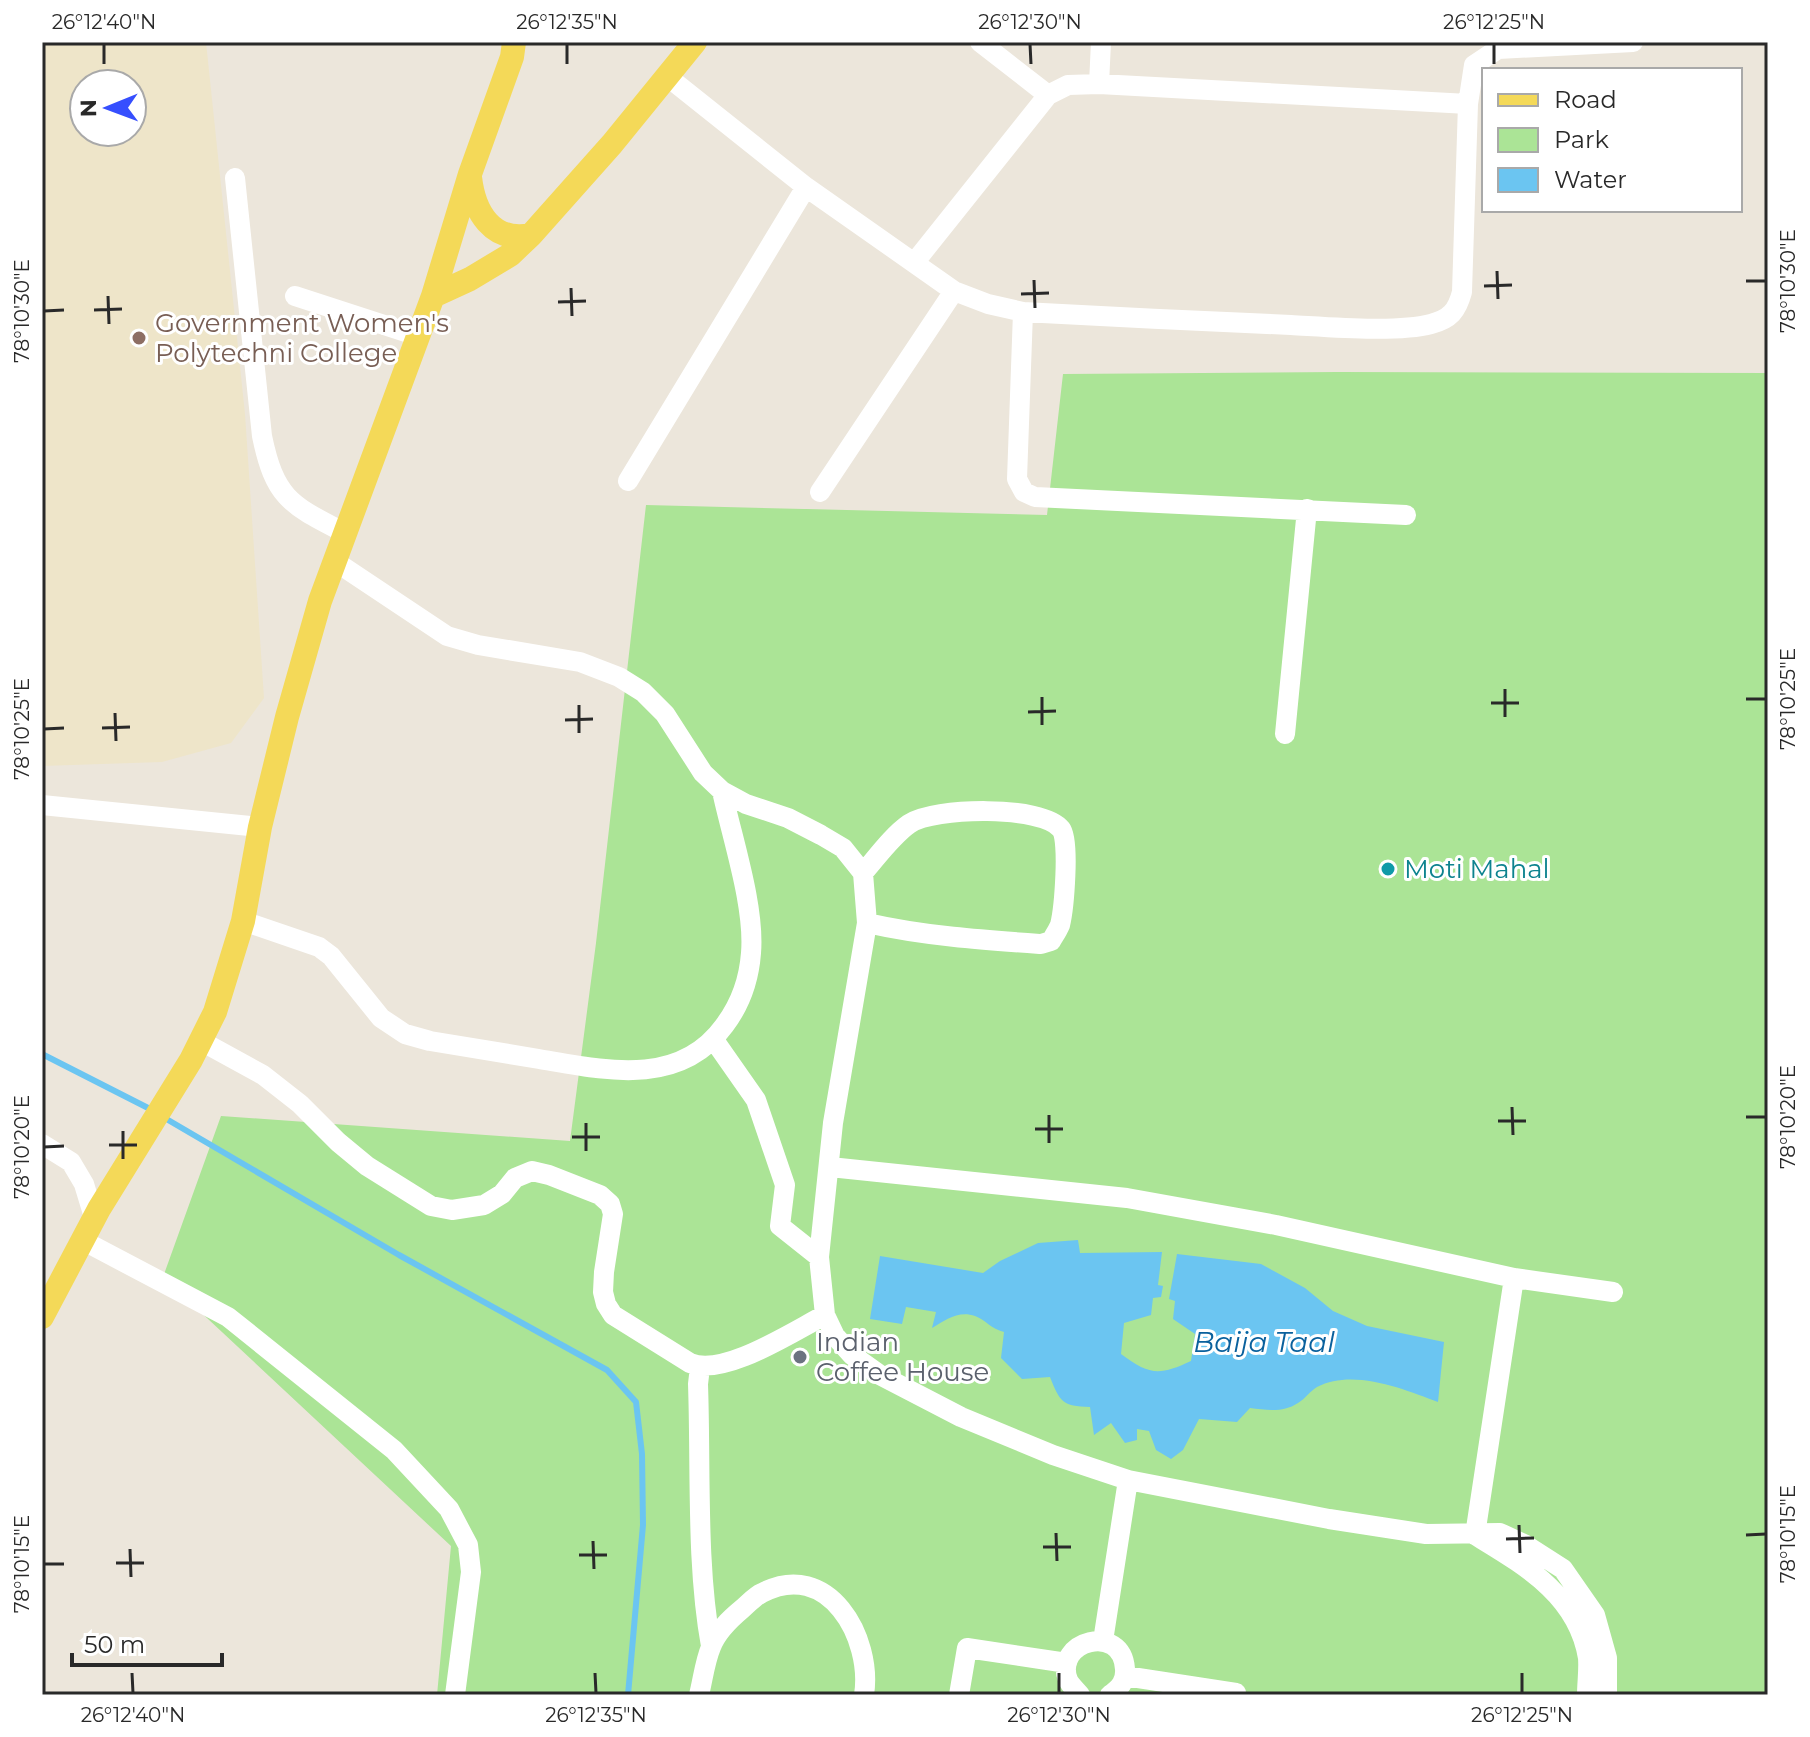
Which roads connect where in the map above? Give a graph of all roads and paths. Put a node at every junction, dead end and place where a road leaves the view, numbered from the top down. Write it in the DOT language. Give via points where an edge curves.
graph roads {
  1 [pos="514,42"];
  2 [pos="695,42"];
  3 [pos="980,42"];
  4 [pos="1101,42"];
  5 [pos="1475,42"];
  6 [pos="1633,42"];
  7 [pos="1474,65"];
  8 [pos="668,77"];
  9 [pos="1099,84"];
  10 [pos="1048,95"];
  11 [pos="1468,104"];
  12 [pos="470,174"];
  13 [pos="235,178"];
  14 [pos="806,187"];
  15 [pos="531,235"];
  16 [pos="914,263"];
  17 [pos="954,291"];
  18 [pos="295,296"];
  19 [pos="433,296"];
  20 [pos="1023,312"];
  21 [pos="418,336"];
  22 [pos="628,481"];
  23 [pos="820,492"];
  24 [pos="1307,509"];
  25 [pos="1406,515"];
  26 [pos="345,533"];
  27 [pos="336,562"];
  28 [pos="1285,734"];
  29 [pos="722,791"];
  30 [pos="42,805"];
  31 [pos="260,827"];
  32 [pos="863,873"];
  33 [pos="243,921"];
  34 [pos="867,923"];
  35 [pos="714,1040"];
  36 [pos="196,1051"];
  37 [pos="42,1144"];
  38 [pos="830,1167"];
  39 [pos="97,1213"];
  40 [pos="82,1240"];
  41 [pos="819,1257"];
  42 [pos="1514,1278"];
  43 [pos="1613,1292"];
  44 [pos="825,1315"];
  45 [pos="42,1317"];
  46 [pos="695,1365"];
  47 [pos="1128,1480"];
  48 [pos="1475,1535"];
  49 [pos="1103,1641"];
  50 [pos="711,1646"];
  51 [pos="1067,1663"];
  52 [pos="1125,1676"];
  53 [pos="455,1695"];
  54 [pos="699,1695"];
  55 [pos="864,1695"];
  56 [pos="959,1695"];
  57 [pos="1080,1695"];
  58 [pos="1110,1695"];
  59 [pos="1235,1695"];
  60 [pos="1587,1695"];
  61 [pos="1607,1695"];
  1 -- 12 [label="main road"];
  2 -- 8 [label="main road"];
  3 -- 10 [label="street"];
  4 -- 9 [label="street"];
  5 -- 7 [label="street"];
  6 -- 7 [label="street" via="1498,49"];
  7 -- 11 [label="street"];
  8 -- 14 [label="street"];
  8 -- 15 [label="main road"];
  9 -- 10 [label="street" via="1068,85"];
  9 -- 11 [label="street"];
  10 -- 16 [label="street"];
  11 -- 20 [label="street" via="1462,292 1450,316 1429,325 1327,327"];
  12 -- 15 [label="main road" via="481,216 501,233"];
  12 -- 19 [label="main road"];
  13 -- 26 [label="street" via="269,470 301,510"];
  14 -- 16 [label="street"];
  14 -- 22 [label="street"];
  15 -- 19 [label="main road" via="510,255"];
  16 -- 17 [label="street"];
  17 -- 20 [label="street"];
  17 -- 23 [label="street"];
  18 -- 21 [label="street"];
  19 -- 21 [label="main road"];
  20 -- 24 [label="street" via="1017,479 1024,492 1035,497"];
  21 -- 26 [label="main road"];
  24 -- 25 [label="street"];
  24 -- 28 [label="street"];
  26 -- 27 [label="main road"];
  27 -- 29 [label="street" via="447,636 580,662 619,677 665,714 703,773"];
  27 -- 31 [label="main road" via="320,601"];
  29 -- 32 [label="street" via="821,835 843,848"];
  29 -- 35 [label="street" via="748,907 751,951 746,985"];
  30 -- 31 [label="street"];
  31 -- 33 [label="main road"];
  32 -- 34 [label="street"];
  32 -- 34 [label="street" via="909,824 933,813 968,810 1053,821 1064,831 1067,852 1059,926 1051,941 976,939"];
  33 -- 35 [label="street" via="319,947 381,1018 405,1034 430,1041 593,1068 639,1070 693,1058"];
  33 -- 36 [label="main road" via="215,1012"];
  34 -- 38 [label="street"];
  35 -- 41 [label="street" via="756,1100 785,1185 780,1226"];
  36 -- 39 [label="main road"];
  36 -- 46 [label="street" via="263,1075 367,1166 431,1206 452,1210 484,1205 515,1178 532,1171 600,1195 613,1214 604,1272 606,1304 613,1315"];
  37 -- 39 [label="street" via="71,1162"];
  38 -- 41 [label="street"];
  38 -- 42 [label="street" via="1127,1198"];
  39 -- 40 [label="main road"];
  40 -- 45 [label="main road"];
  40 -- 53 [label="street" via="228,1317 394,1450 449,1509 468,1545 471,1572"];
  41 -- 44 [label="street"];
  42 -- 43 [label="street"];
  42 -- 48 [label="street"];
  44 -- 46 [label="street" via="737,1360"];
  44 -- 47 [label="street" via="852,1355 880,1375 961,1417"];
  46 -- 50 [label="street" via="705,1612"];
  47 -- 48 [label="street" via="1329,1519 1426,1534"];
  47 -- 49 [label="street"];
  48 -- 60 [label="street" via="1530,1569 1567,1604 1588,1659"];
  48 -- 61 [label="street" via="1500,1533 1563,1569 1595,1615 1607,1658"];
  49 -- 51 [label="street" via="1075,1649"];
  49 -- 52 [label="street" via="1124,1661"];
  50 -- 54 [label="street"];
  50 -- 55 [label="street" via="724,1625 762,1593 806,1587 826,1595 855,1627"];
  51 -- 56 [label="street" via="967,1648"];
  51 -- 57 [label="street" via="1068,1679"];
  52 -- 58 [label="street"];
  52 -- 59 [label="street"];
}
